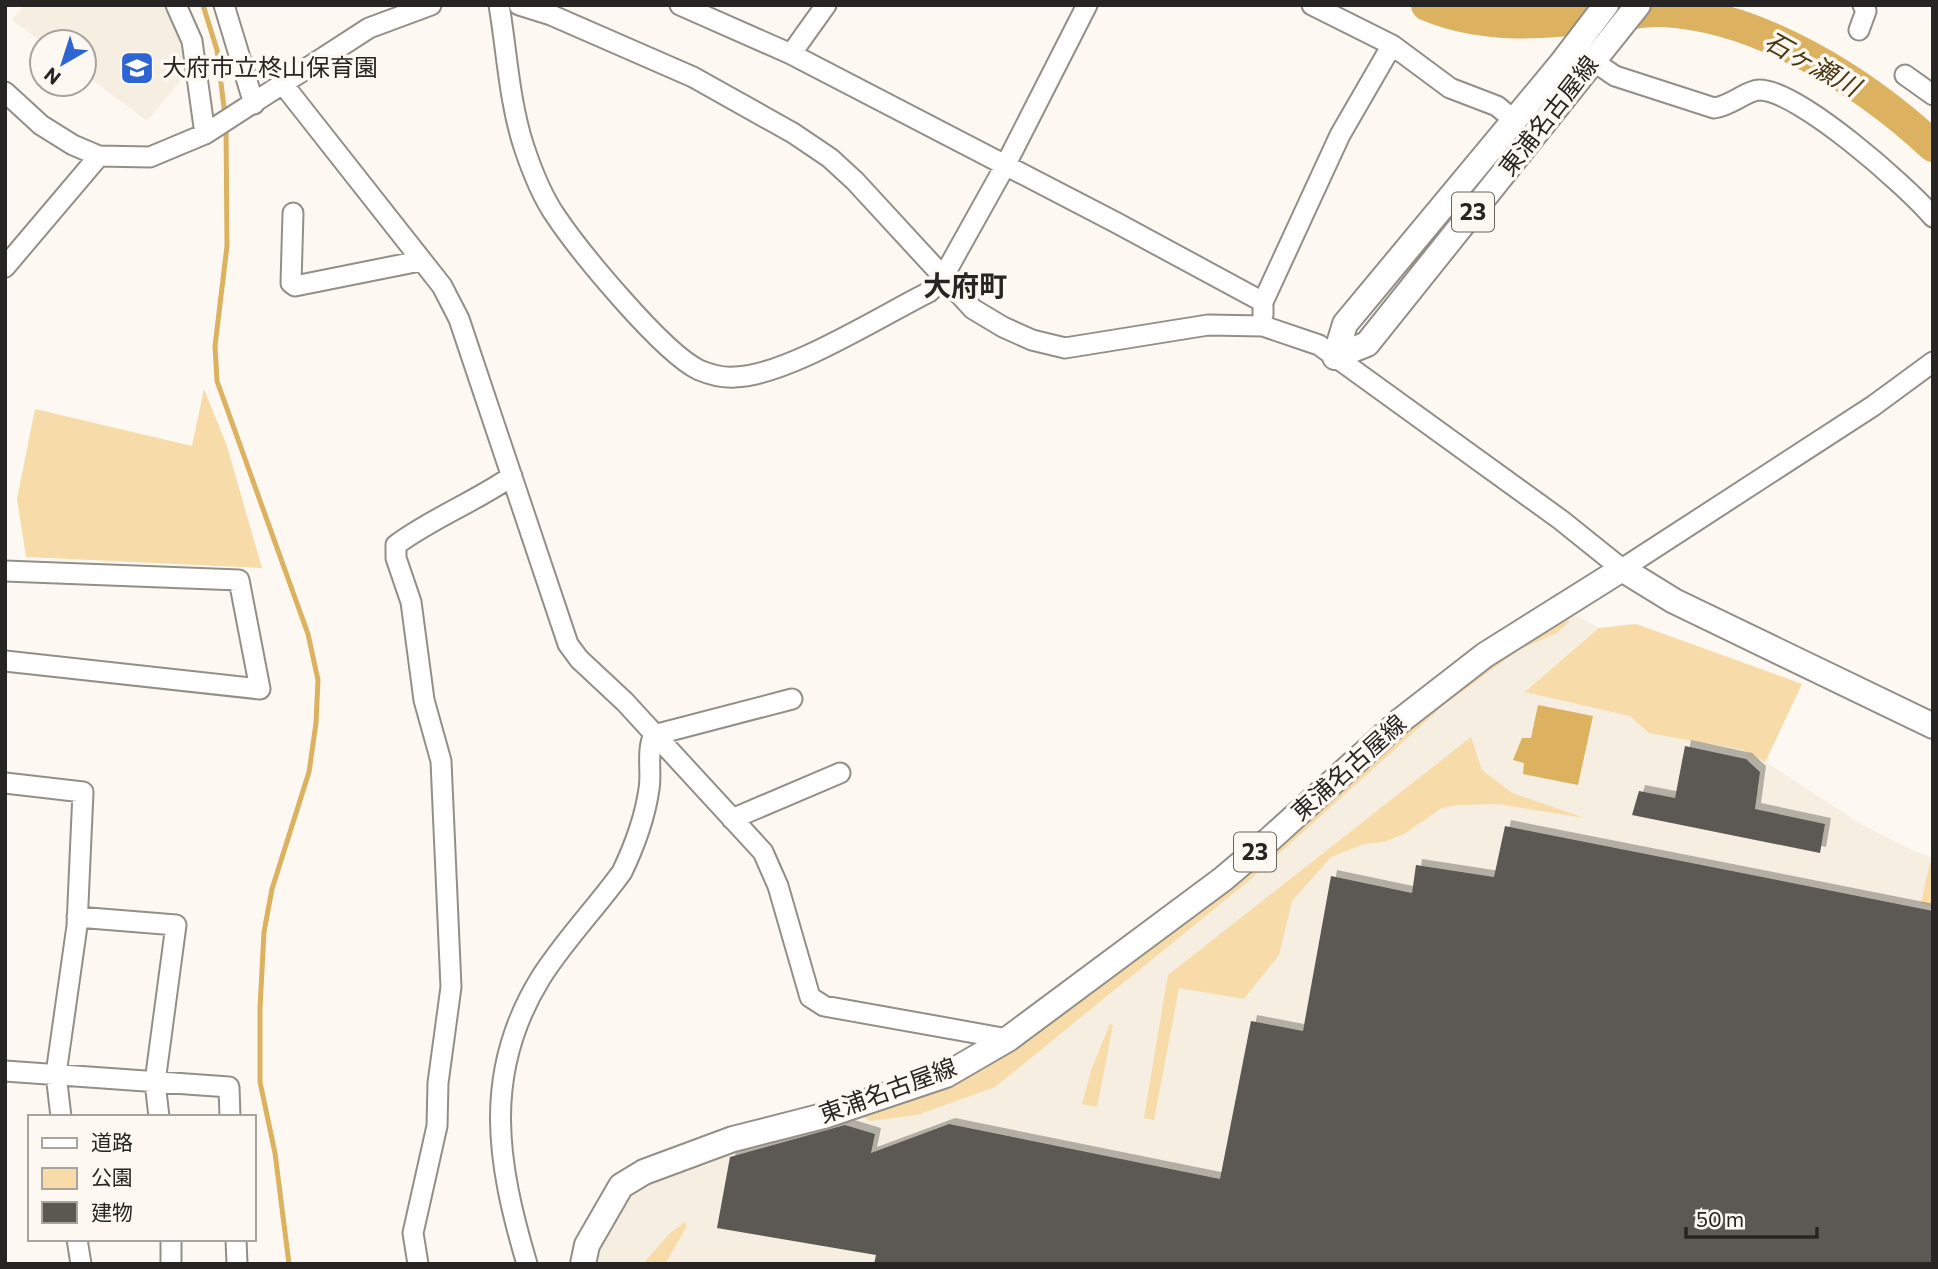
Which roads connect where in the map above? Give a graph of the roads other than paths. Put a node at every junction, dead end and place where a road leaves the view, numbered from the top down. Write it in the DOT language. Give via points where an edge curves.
graph roads {
  1 [pos="176,5"];
  2 [pos="224,5"];
  3 [pos="431,5"];
  4 [pos="499,5"];
  5 [pos="519,5"];
  6 [pos="680,5"];
  7 [pos="826,5"];
  8 [pos="1087,5"];
  9 [pos="1312,5"];
  10 [pos="1606,5"];
  11 [pos="1638,5"];
  12 [pos="1868,6"];
  13 [pos="1859,30"];
  14 [pos="1392,45"];
  15 [pos="791,54"];
  16 [pos="1596,57"];
  17 [pos="1905,75"];
  18 [pos="282,83"];
  19 [pos="6,95"];
  20 [pos="1933,95"];
  21 [pos="254,104"];
  22 [pos="1514,120"];
  23 [pos="209,131"];
  24 [pos="99,156"];
  25 [pos="1005,166"];
  26 [pos="293,213"];
  27 [pos="1933,217"];
  28 [pos="420,261"];
  29 [pos="5,267"];
  30 [pos="942,279"];
  31 [pos="1264,302"];
  32 [pos="1263,327"];
  33 [pos="1335,357"];
  34 [pos="1933,362"];
  35 [pos="512,476"];
  36 [pos="1622,569"];
  37 [pos="5,571"];
  38 [pos="5,662"];
  39 [pos="792,699"];
  40 [pos="1933,726"];
  41 [pos="654,735"];
  42 [pos="840,772"];
  43 [pos="5,783"];
  44 [pos="732,819"];
  45 [pos="77,917"];
  46 [pos="1008,1039"];
  47 [pos="5,1071"];
  48 [pos="56,1074"];
  49 [pos="155,1083"];
  50 [pos="61,1115"];
  51 [pos="159,1115"];
  52 [pos="230,1115"];
  53 [pos="77,1241"];
  54 [pos="171,1241"];
  55 [pos="236,1241"];
  56 [pos="80,1264"];
  57 [pos="171,1264"];
  58 [pos="237,1264"];
  59 [pos="418,1264"];
  60 [pos="527,1264"];
  61 [pos="583,1264"];
  1 -- 23 [label="street" via="192,41"];
  2 -- 21 [label="street"];
  3 -- 18 [label="street" via="369,28"];
  4 -- 30 [label="street" via="511,98 524,148 553,212 653,331 697,369 720,377 771,369 823,348 929,292"];
  5 -- 30 [label="street" via="693,77 793,133 855,181"];
  6 -- 15 [label="street"];
  7 -- 15 [label="street"];
  8 -- 25 [label="street"];
  9 -- 14 [label="street"];
  10 -- 22 [label="main road, 東浦名古屋線 / 23"];
  11 -- 16 [label="main road, 東浦名古屋線 / 23"];
  12 -- 13 [label="street"];
  14 -- 22 [label="street" via="1450,88 1497,106"];
  14 -- 31 [label="street" via="1340,135"];
  15 -- 25 [label="street"];
  16 -- 27 [label="street" via="1615,76 1714,108 1730,106 1759,90 1783,95 1874,160"];
  16 -- 33 [label="main road, 東浦名古屋線 / 23" via="1367,344"];
  17 -- 20 [label="street"];
  18 -- 21 [label="street"];
  18 -- 28 [label="street"];
  19 -- 24 [label="street" via="41,125"];
  21 -- 23 [label="street"];
  22 -- 33 [label="main road, 東浦名古屋線 / 23" via="1345,324"];
  23 -- 24 [label="street" via="150,157"];
  24 -- 29 [label="street"];
  25 -- 30 [label="street"];
  25 -- 31 [label="street"];
  26 -- 28 [label="street" via="290,283 295,286"];
  28 -- 35 [label="street" via="442,286 459,319"];
  30 -- 32 [label="street" via="973,309 1003,327 1065,348 1208,325"];
  31 -- 32 [label="street"];
  32 -- 33 [label="street" via="1319,345"];
  33 -- 36 [label="street"];
  34 -- 36 [label="street"];
  35 -- 41 [label="street" via="568,644"];
  35 -- 59 [label="street" via="396,545 411,602 424,700 441,761 451,974 437,1126 412,1233"];
  36 -- 40 [label="main road" via="1674,601"];
  36 -- 46 [label="main road, 東浦名古屋線 / 23" via="1485,655 1399,721 1223,878"];
  37 -- 38 [label="street" via="239,580 260,690"];
  39 -- 41 [label="street"];
  41 -- 44 [label="street"];
  41 -- 60 [label="street" via="649,789 628,861 541,978 523,1012 503,1072 499,1143"];
  42 -- 44 [label="street"];
  43 -- 45 [label="street" via="83,792"];
  44 -- 46 [label="street" via="763,852 778,886 810,997 824,1006"];
  45 -- 48 [label="street"];
  45 -- 49 [label="street" via="176,925"];
  46 -- 61 [label="main road, 東浦名古屋線 / 23" via="946,1075 827,1115 733,1139 644,1172 621,1186 587,1245"];
  47 -- 48 [label="street"];
  48 -- 49 [label="street"];
  48 -- 50 [label="street"];
  49 -- 51 [label="street"];
  49 -- 52 [label="street" via="229,1087"];
  53 -- 56 [label="street"];
  54 -- 57 [label="street"];
  55 -- 58 [label="street"];
}
